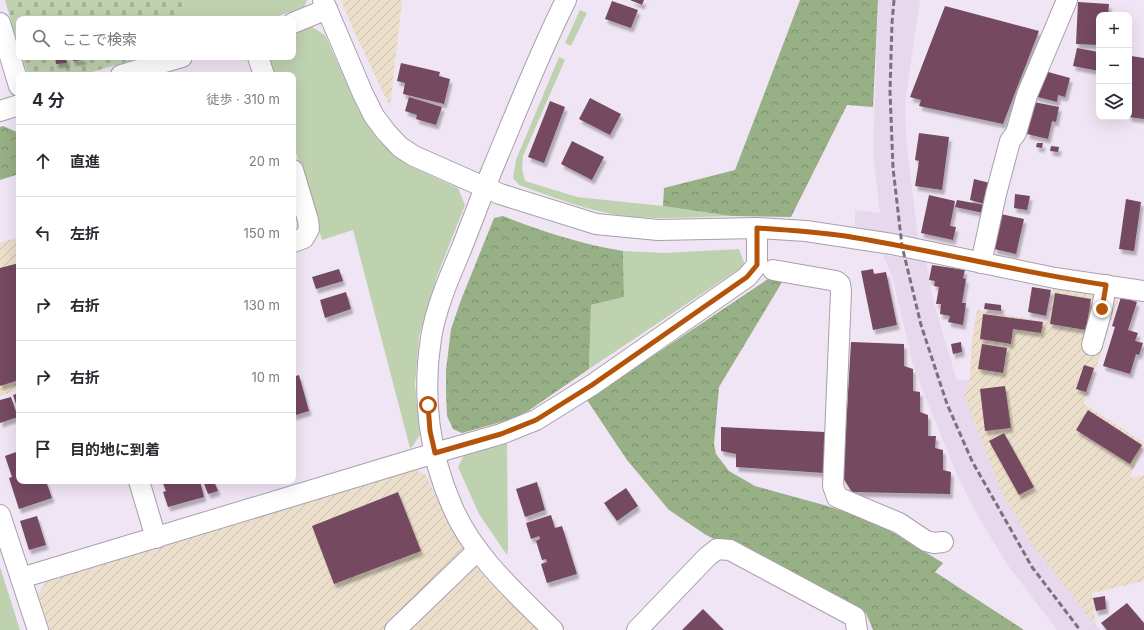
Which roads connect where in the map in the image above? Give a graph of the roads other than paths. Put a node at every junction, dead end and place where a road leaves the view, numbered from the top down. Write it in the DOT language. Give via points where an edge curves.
graph roads {
  1 [pos="566,0"];
  2 [pos="1067,0"];
  3 [pos="325,4"];
  4 [pos="296,21"];
  5 [pos="0,23"];
  6 [pos="172,60"];
  7 [pos="259,60"];
  8 [pos="131,72"];
  9 [pos="263,72"];
  10 [pos="16,76"];
  11 [pos="16,106"];
  12 [pos="0,111"];
  13 [pos="296,180"];
  14 [pos="485,188"];
  15 [pos="757,228"];
  16 [pos="296,241"];
  17 [pos="981,262"];
  18 [pos="773,270"];
  19 [pos="1106,285"];
  20 [pos="1144,290"];
  21 [pos="1092,345"];
  22 [pos="435,453"];
  23 [pos="140,484"];
  24 [pos="0,515"];
  25 [pos="156,538"];
  26 [pos="943,542"];
  27 [pos="478,550"];
  28 [pos="21,578"];
  29 [pos="38,630"];
  30 [pos="395,630"];
  31 [pos="553,630"];
  32 [pos="637,630"];
  33 [pos="857,630"];
  1 -- 14 [label="street" via="530,76"];
  2 -- 17 [label="street" via="1028,94 1016,133 1010,141"];
  3 -- 4 [label="street"];
  3 -- 14 [label="street" via="374,116 386,132 400,147 414,156"];
  5 -- 10 [label="street"];
  6 -- 8 [label="street"];
  7 -- 9 [label="street"];
  11 -- 12 [label="street"];
  13 -- 16 [label="street" via="309,230 304,238"];
  14 -- 15 [label="street" via="596,224 658,230"];
  14 -- 22 [label="street" via="444,291 431,338 427,380 430,431"];
  15 -- 17 [label="street" via="806,231 892,244"];
  15 -- 22 [label="street" via="757,265 747,277 592,385 522,426"];
  17 -- 19 [label="street" via="1055,278"];
  18 -- 26 [label="street" via="836,281 840,284 833,486 837,497 899,523 926,541"];
  19 -- 20 [label="street"];
  19 -- 21 [label="street"];
  22 -- 25 [label="street"];
  22 -- 27 [label="street" via="452,507"];
  23 -- 25 [label="street"];
  24 -- 28 [label="street"];
  25 -- 28 [label="street"];
  27 -- 30 [label="street"];
  27 -- 31 [label="street" via="487,564"];
  28 -- 29 [label="street"];
  32 -- 33 [label="street" via="717,549 730,550 855,617"];
}
